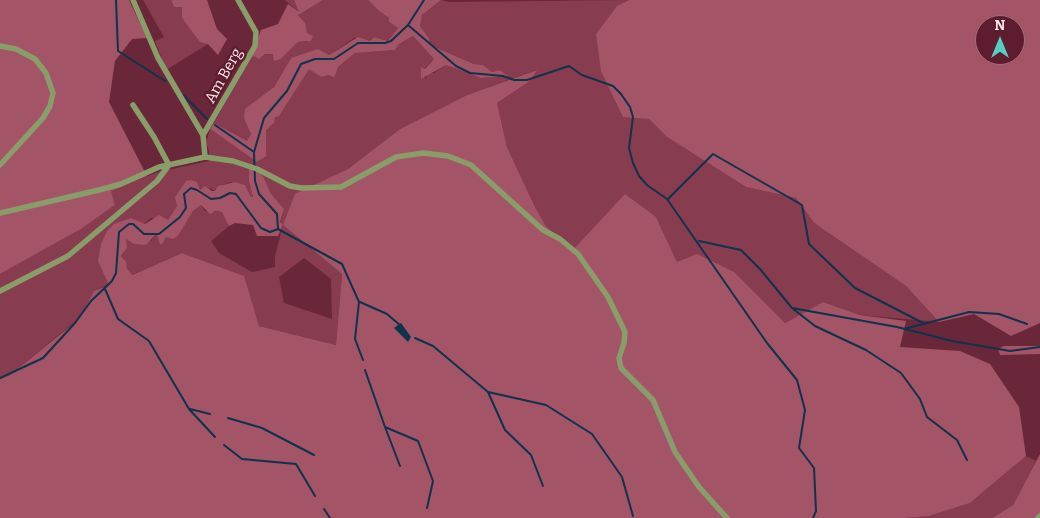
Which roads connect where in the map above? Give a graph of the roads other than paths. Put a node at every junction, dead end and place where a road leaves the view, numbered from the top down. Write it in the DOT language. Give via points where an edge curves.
graph roads {
  1 [pos="133,0"];
  2 [pos="238,0"];
  3 [pos="0,46"];
  4 [pos="133,105"];
  5 [pos="203,135"];
  6 [pos="205,157"];
  7 [pos="0,165"];
  8 [pos="169,165"];
  9 [pos="0,212"];
  10 [pos="0,291"];
  11 [pos="727,518"];
  1 -- 5 [label="street" via="158,58"];
  2 -- 5 [label="street, Am Berg" via="256,32 254,46"];
  3 -- 7 [label="street" via="16,49 35,59 46,73 53,93 43,118"];
  4 -- 8 [label="street"];
  5 -- 6 [label="street"];
  6 -- 8 [label="street"];
  6 -- 11 [label="street" via="233,161 301,188 341,187 396,157 423,153 448,156 471,165 544,230 578,254 608,297 625,332 619,358 621,368 654,400 675,452 698,487"];
  8 -- 9 [label="street" via="107,188"];
  8 -- 10 [label="street" via="157,181 68,256"];
}
